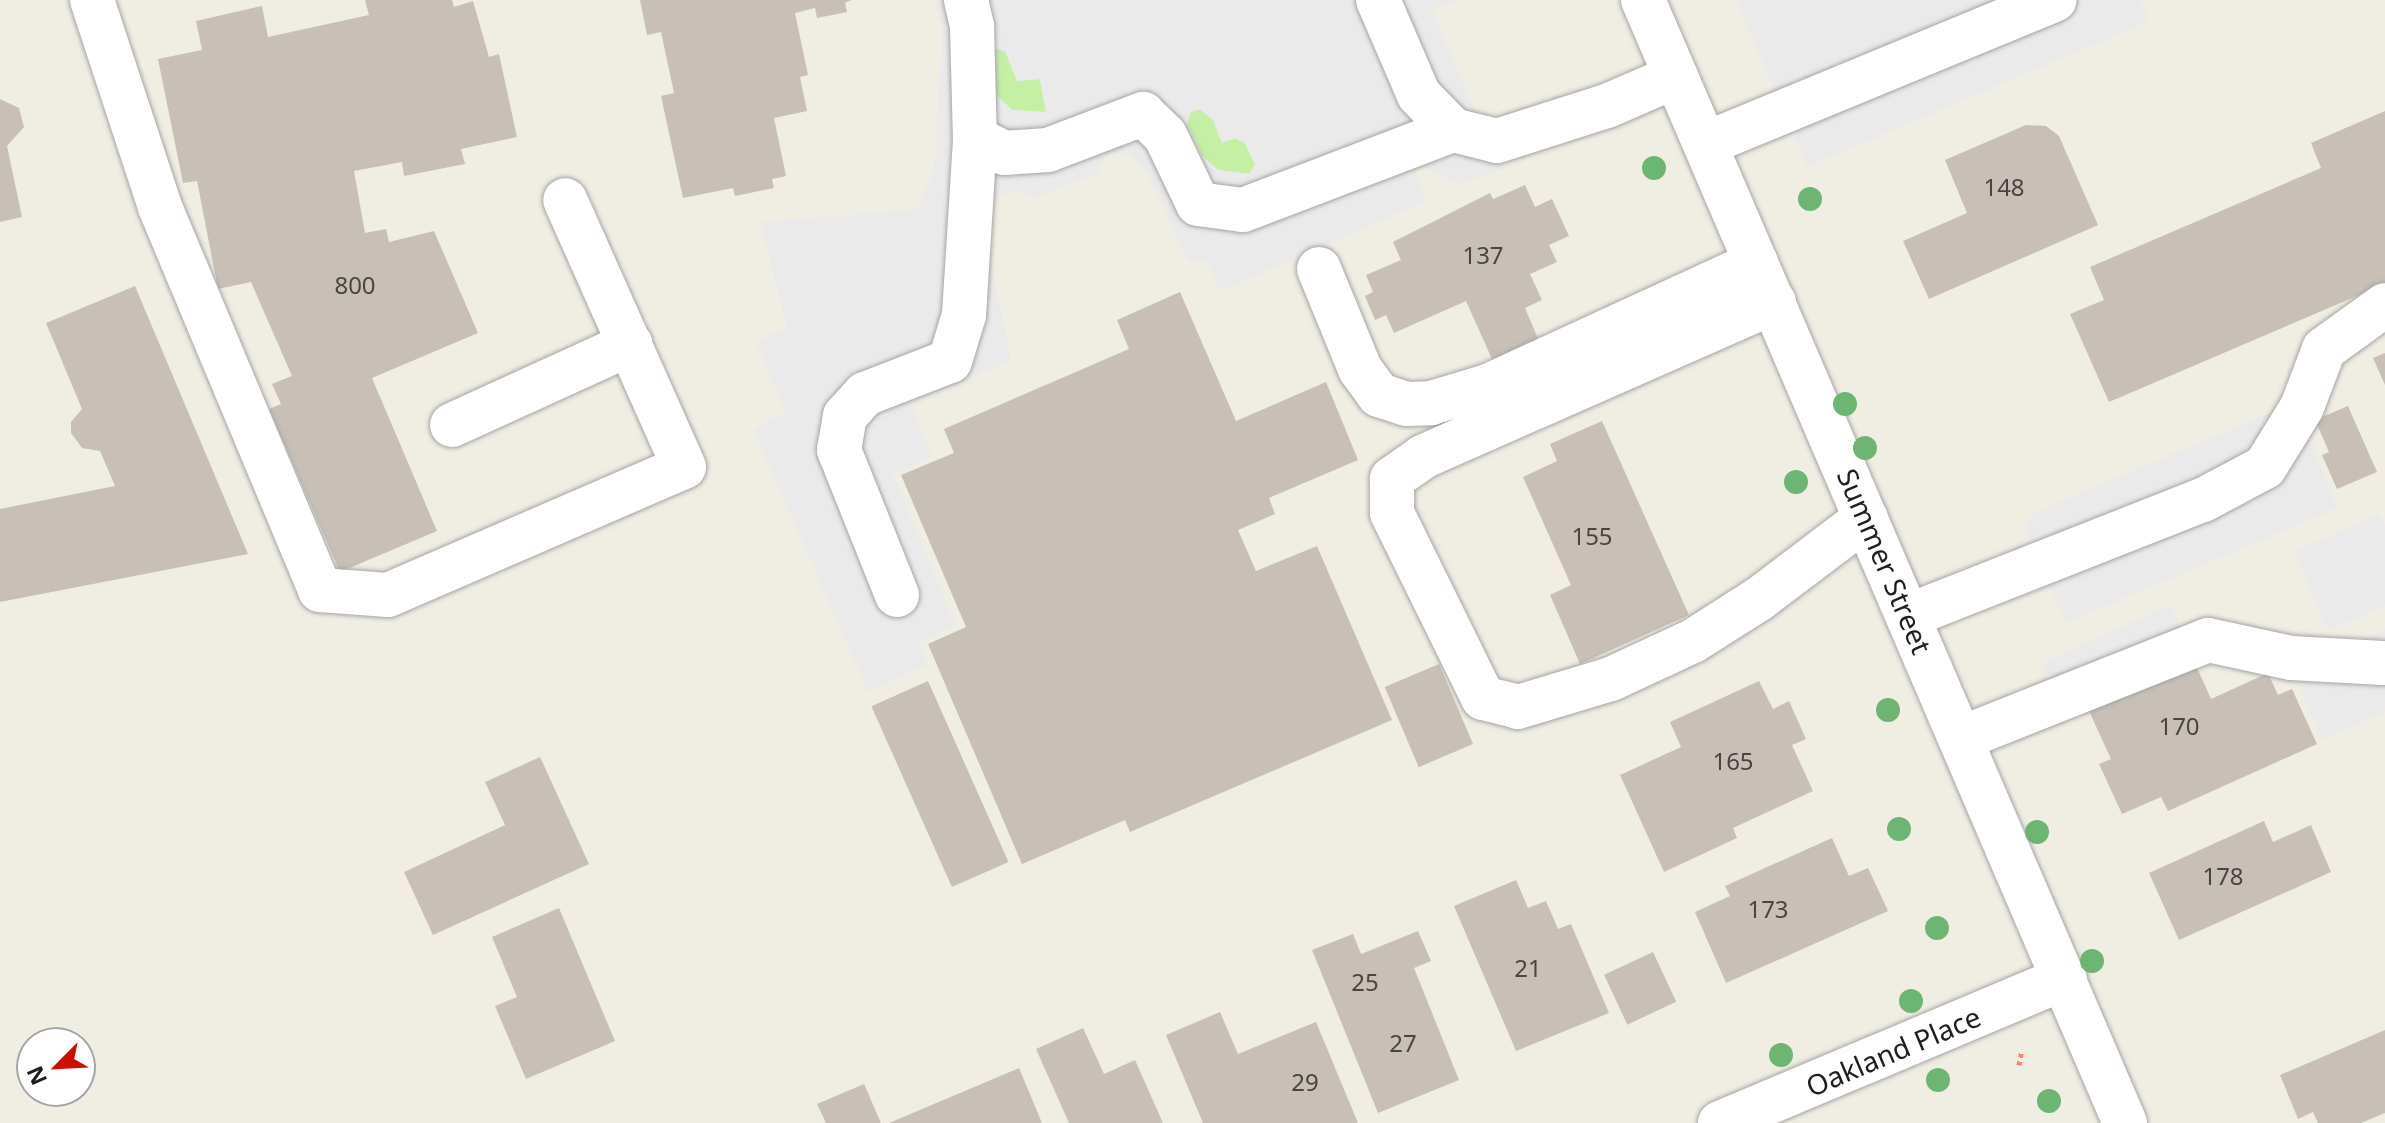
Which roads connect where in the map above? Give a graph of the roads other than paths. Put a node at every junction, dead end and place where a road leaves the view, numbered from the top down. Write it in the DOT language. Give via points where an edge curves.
graph roads {
  1 [pos="92,0"];
  2 [pos="966,0"];
  3 [pos="1378,0"];
  4 [pos="1643,0"];
  5 [pos="2054,0"];
  6 [pos="1676,76"];
  7 [pos="1453,130"];
  8 [pos="975,138"];
  9 [pos="1705,144"];
  10 [pos="565,200"];
  11 [pos="1756,263"];
  12 [pos="1319,269"];
  13 [pos="1774,302"];
  14 [pos="2385,305"];
  15 [pos="630,344"];
  16 [pos="452,425"];
  17 [pos="1866,518"];
  18 [pos="897,595"];
  19 [pos="1908,616"];
  20 [pos="2383,663"];
  21 [pos="1962,738"];
  22 [pos="2065,978"];
  23 [pos="1720,1123"];
  24 [pos="2125,1123"];
  1 -- 15 [label="street" via="160,207 320,590 388,595 684,467"];
  2 -- 8 [label="street" via="972,27"];
  3 -- 7 [label="street" via="1419,95"];
  4 -- 6 [label="street, Summer Street"];
  5 -- 9 [label="street"];
  6 -- 7 [label="street" via="1607,106 1497,141"];
  6 -- 9 [label="street, Summer Street"];
  7 -- 8 [label="street" via="1243,210 1198,204 1165,135 1143,114 1048,150 1004,153"];
  8 -- 18 [label="street" via="964,315 950,361 865,394 845,416 839,450"];
  9 -- 11 [label="street, Summer Street"];
  10 -- 15 [label="street"];
  11 -- 12 [label="street" via="1488,386 1431,403 1407,404 1379,395 1360,369"];
  11 -- 13 [label="street, Summer Street"];
  13 -- 17 [label="street, Summer Street"];
  13 -- 17 [label="street" via="1423,457 1392,479 1392,513 1483,698 1518,707 1611,679 1693,641 1759,599"];
  14 -- 19 [label="street" via="2324,349 2302,407 2265,467 2203,500"];
  15 -- 16 [label="street"];
  17 -- 19 [label="street, Summer Street"];
  19 -- 21 [label="street, Summer Street"];
  20 -- 21 [label="street" via="2291,658 2208,640"];
  21 -- 22 [label="street, Summer Street"];
  22 -- 23 [label="street, Oakland Place"];
  22 -- 24 [label="street, Summer Street"];
}
